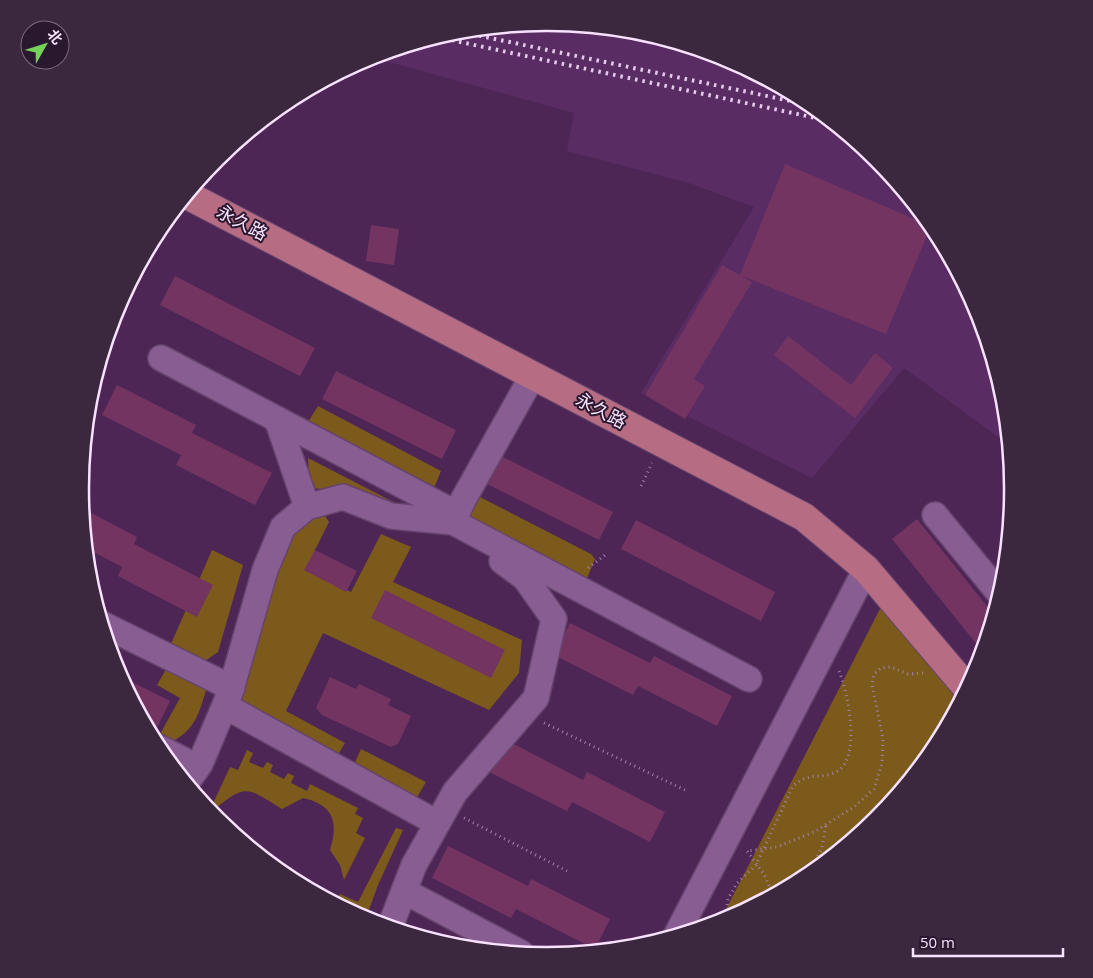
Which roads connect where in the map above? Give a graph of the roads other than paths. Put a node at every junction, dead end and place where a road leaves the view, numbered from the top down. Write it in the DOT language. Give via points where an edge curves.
graph roads {
  1 [pos="193,198"];
  2 [pos="160,358"];
  3 [pos="533,375"];
  4 [pos="276,420"];
  5 [pos="307,507"];
  6 [pos="935,515"];
  7 [pos="455,518"];
  8 [pos="866,569"];
  9 [pos="993,586"];
  10 [pos="111,629"];
  11 [pos="749,679"];
  12 [pos="961,681"];
  13 [pos="228,697"];
  14 [pos="192,775"];
  15 [pos="441,816"];
  16 [pos="404,891"];
  17 [pos="393,920"];
  18 [pos="681,926"];
  19 [pos="506,945"];
  1 -- 3 [label="main road, 永久路"];
  2 -- 4 [label="street"];
  3 -- 7 [label="street"];
  3 -- 8 [label="main road, 永久路" via="804,517"];
  4 -- 5 [label="street"];
  4 -- 7 [label="street"];
  5 -- 7 [label="street" via="343,498 391,516"];
  5 -- 13 [label="street" via="283,528 265,570"];
  6 -- 9 [label="street"];
  7 -- 11 [label="street"];
  7 -- 15 [label="street" via="525,578 554,619 536,698 455,792"];
  8 -- 12 [label="main road, 永久路"];
  8 -- 18 [label="street"];
  10 -- 13 [label="street"];
  13 -- 14 [label="street"];
  13 -- 15 [label="street"];
  15 -- 16 [label="street" via="414,864"];
  16 -- 17 [label="street"];
  16 -- 19 [label="street"];
}
